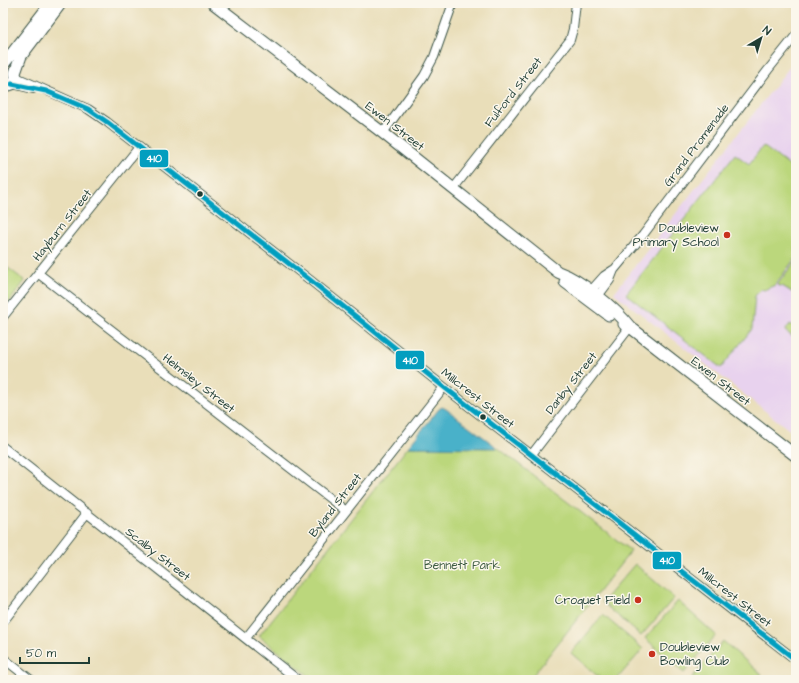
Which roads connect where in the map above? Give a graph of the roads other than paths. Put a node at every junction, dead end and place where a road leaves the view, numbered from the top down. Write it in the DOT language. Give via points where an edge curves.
graph roads {
  1 [pos="51,3"];
  2 [pos="61,3"];
  3 [pos="213,3"];
  4 [pos="453,3"];
  5 [pos="576,3"];
  6 [pos="796,35"];
  7 [pos="3,66"];
  8 [pos="11,80"];
  9 [pos="383,133"];
  10 [pos="139,147"];
  11 [pos="453,189"];
  12 [pos="39,274"];
  13 [pos="592,297"];
  14 [pos="3,317"];
  15 [pos="630,327"];
  16 [pos="444,387"];
  17 [pos="3,447"];
  18 [pos="532,454"];
  19 [pos="796,456"];
  20 [pos="346,511"];
  21 [pos="87,513"];
  22 [pos="3,622"];
  23 [pos="246,638"];
  24 [pos="3,658"];
  25 [pos="796,660"];
  26 [pos="32,680"];
  27 [pos="298,680"];
  1 -- 7 [label="main road"];
  2 -- 8 [label="main road" via="21,56"];
  3 -- 9 [label="main road, Ewen Street"];
  4 -- 9 [label="street" via="434,57 424,76"];
  5 -- 11 [label="street, Fulford Street" via="570,40"];
  6 -- 13 [label="street, Grand Promenade" via="643,235 614,270 604,276"];
  7 -- 8 [label="main road" via="10,68"];
  8 -- 10 [label="street, Millcrest Street" via="46,91 88,109"];
  9 -- 11 [label="main road, Ewen Street"];
  10 -- 12 [label="street, Hayburn Street"];
  10 -- 16 [label="street, Millcrest Street"];
  11 -- 13 [label="main road, Ewen Street" via="558,272 564,281"];
  12 -- 14 [label="street, Hayburn Street"];
  12 -- 20 [label="street, Helmsley Street"];
  13 -- 15 [label="main road, Ewen Street" via="616,320"];
  15 -- 18 [label="street, Danby Street"];
  15 -- 19 [label="main road, Ewen Street"];
  16 -- 18 [label="street, Millcrest Street"];
  16 -- 20 [label="street, Byland Street"];
  17 -- 21 [label="street, Scalby Street"];
  18 -- 25 [label="street, Millcrest Street"];
  20 -- 23 [label="street, Byland Street"];
  21 -- 22 [label="street"];
  21 -- 23 [label="street, Scalby Street"];
  23 -- 27 [label="street, Scalby Street"];
  24 -- 26 [label="street"];
}
